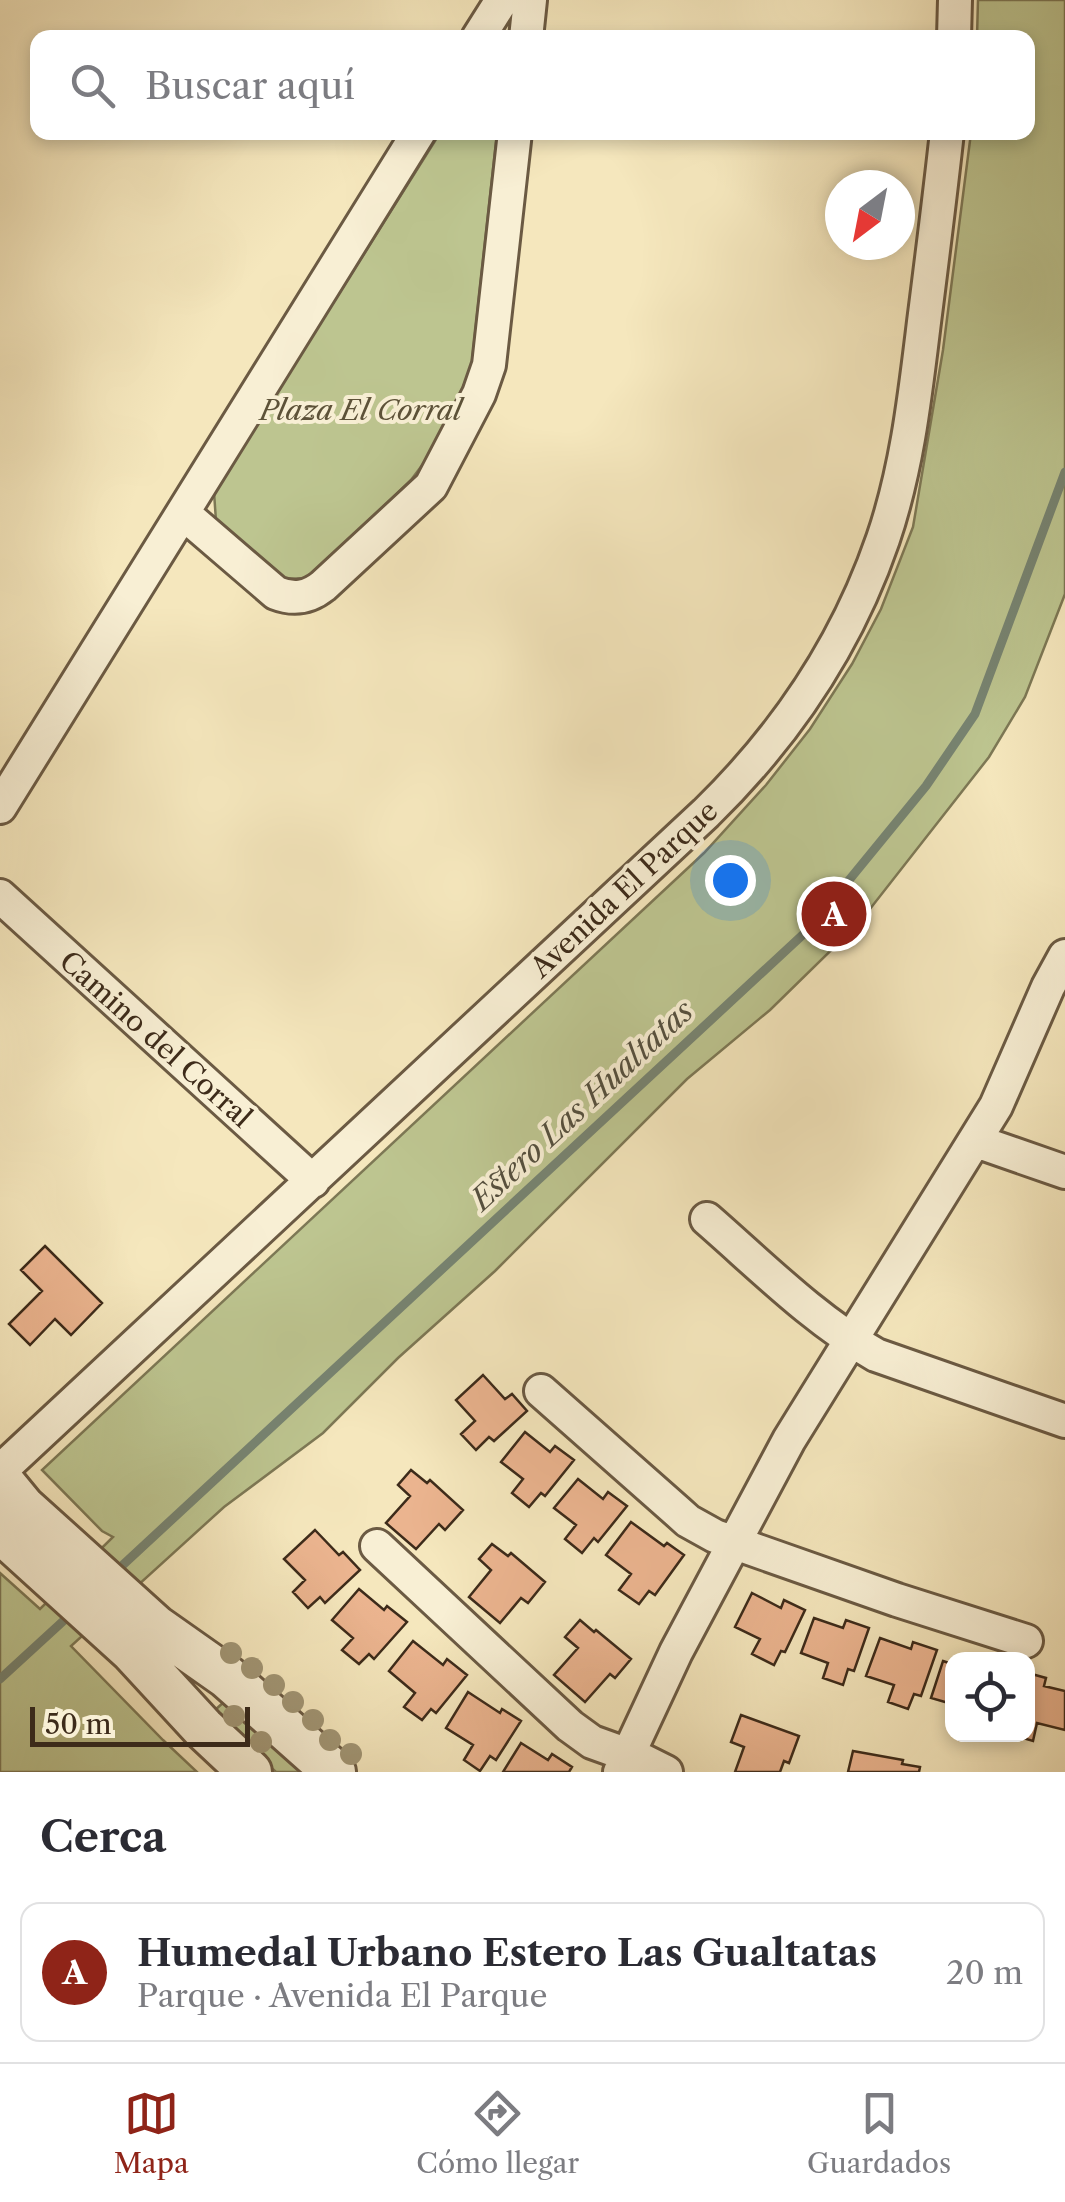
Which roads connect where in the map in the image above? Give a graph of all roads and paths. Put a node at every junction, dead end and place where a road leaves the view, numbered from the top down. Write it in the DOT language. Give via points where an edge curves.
graph roads {
  1 [pos="502,0"];
  2 [pos="530,0"];
  3 [pos="955,0"];
  4 [pos="483,30"];
  5 [pos="527,30"];
  6 [pos="954,30"];
  7 [pos="415,140"];
  8 [pos="514,140"];
  9 [pos="946,140"];
  10 [pos="183,513"];
  11 [pos="0,807"];
  12 [pos="0,896"];
  13 [pos="1065,956"];
  14 [pos="976,1142"];
  15 [pos="1065,1172"];
  16 [pos="313,1181"];
  17 [pos="707,1219"];
  18 [pos="850,1340"];
  19 [pos="541,1391"];
  20 [pos="1065,1421"];
  21 [pos="0,1475"];
  22 [pos="0,1531"];
  23 [pos="733,1542"];
  24 [pos="377,1546"];
  25 [pos="48,1551"];
  26 [pos="144,1639"];
  27 [pos="1026,1641"];
  28 [pos="623,1764"];
  29 [pos="250,1772"];
  30 [pos="334,1772"];
  31 [pos="666,1772"];
  1 -- 4 [label="street"];
  2 -- 5 [label="street"];
  3 -- 6 [label="street"];
  7 -- 10 [label="street"];
  8 -- 10 [label="street" via="489,365 430,486 306,596 276,592"];
  9 -- 16 [label="street, Avenida El Parque" via="910,436 883,539 828,658 783,727 732,787"];
  10 -- 11 [label="street"];
  12 -- 16 [label="street, Camino del Corral"];
  13 -- 14 [label="street"];
  14 -- 15 [label="street"];
  14 -- 18 [label="street"];
  16 -- 21 [label="street, Avenida El Parque"];
  17 -- 18 [label="street"];
  18 -- 20 [label="street"];
  18 -- 23 [label="street"];
  19 -- 23 [label="street" via="688,1521"];
  21 -- 25 [label="street"];
  22 -- 25 [label="street"];
  23 -- 27 [label="street"];
  23 -- 28 [label="street"];
  24 -- 28 [label="street" via="570,1726"];
  25 -- 26 [label="street"];
  26 -- 29 [label="street" via="202,1728"];
  26 -- 30 [label="street" via="227,1677"];
  28 -- 31 [label="street"];
}
